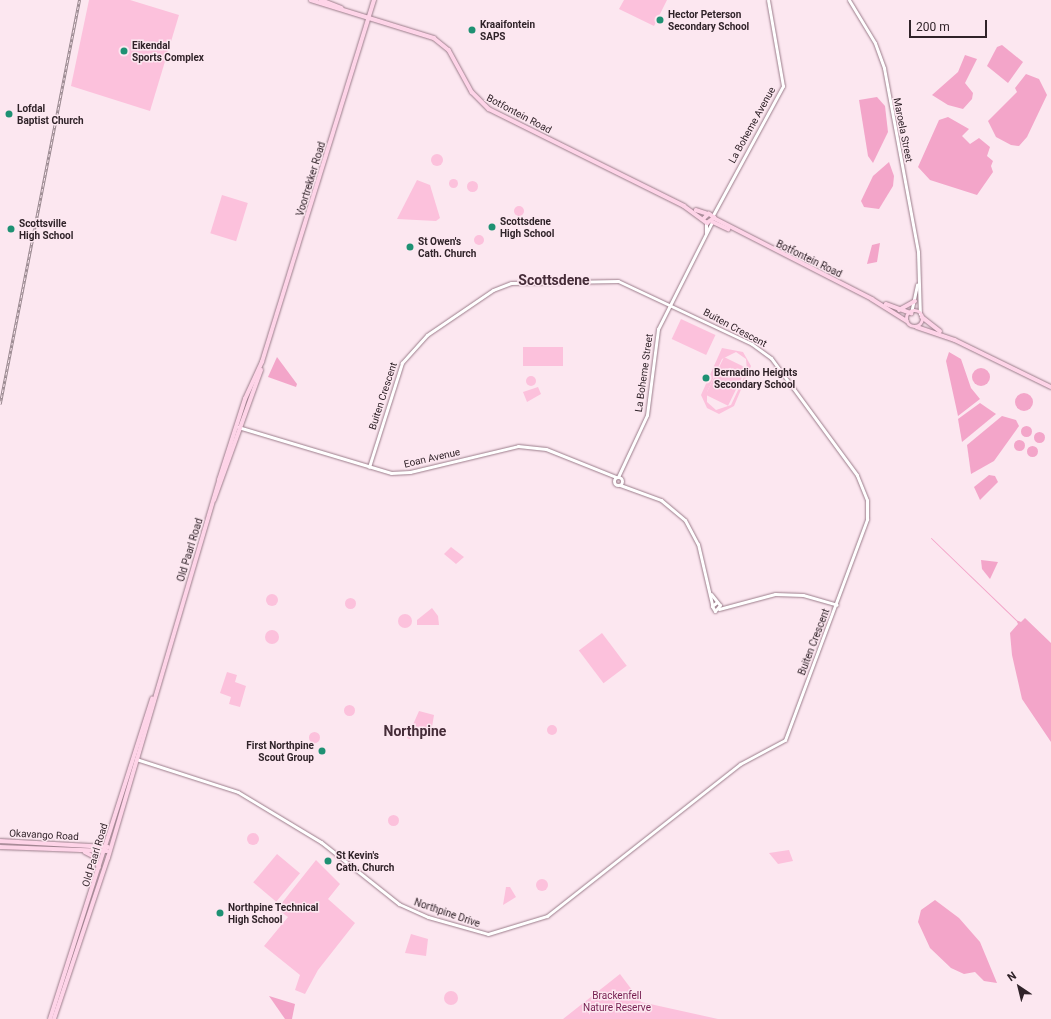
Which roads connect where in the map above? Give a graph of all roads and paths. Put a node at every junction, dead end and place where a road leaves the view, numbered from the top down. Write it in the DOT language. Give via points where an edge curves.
graph roads {
  1 [pos="311,0"];
  2 [pos="321,0"];
  3 [pos="374,0"];
  4 [pos="768,0"];
  5 [pos="849,0"];
  6 [pos="342,8"];
  7 [pos="368,17"];
  8 [pos="710,218"];
  9 [pos="706,233"];
  10 [pos="919,271"];
  11 [pos="872,299"];
  12 [pos="915,301"];
  13 [pos="670,304"];
  14 [pos="898,310"];
  15 [pos="911,313"];
  16 [pos="921,316"];
  17 [pos="907,321"];
  18 [pos="917,327"];
  19 [pos="955,340"];
  20 [pos="1051,387"];
  21 [pos="238,427"];
  22 [pos="369,467"];
  23 [pos="625,467"];
  24 [pos="602,474"];
  25 [pos="617,477"];
  26 [pos="622,480"];
  27 [pos="614,481"];
  28 [pos="620,485"];
  29 [pos="633,488"];
  30 [pos="710,591"];
  31 [pos="717,602"];
  32 [pos="712,604"];
  33 [pos="731,604"];
  34 [pos="837,605"];
  35 [pos="719,609"];
  36 [pos="135,759"];
  37 [pos="682,811"];
  38 [pos="0,841"];
  39 [pos="106,846"];
  40 [pos="0,847"];
  41 [pos="111,847"];
  42 [pos="80,851"];
  43 [pos="105,851"];
  44 [pos="110,852"];
  45 [pos="99,870"];
  46 [pos="50,1019"];
  47 [pos="54,1019"];
  1 -- 6 [label="main road"];
  2 -- 6 [label="main road"];
  3 -- 7 [label="main road, Voortrekker Road"];
  4 -- 8 [label="street, La Boheme Avenue" via="783,86"];
  5 -- 10 [label="street, Maroela Street" via="875,43 884,68"];
  6 -- 7 [label="main road, Botfontein Road"];
  7 -- 8 [label="main road, Botfontein Road" via="441,42 456,60 476,98 489,109"];
  7 -- 21 [label="main road, Voortrekker Road" via="262,362"];
  8 -- 9 [label="street, La Boheme Avenue"];
  8 -- 9 [label="street, La Boheme Avenue"];
  8 -- 11 [label="main road, Botfontein Road"];
  9 -- 13 [label="street, La Boheme Avenue"];
  10 -- 12 [label="street, Maroela Street"];
  10 -- 16 [label="street, Maroela Street"];
  11 -- 14 [label="main road, Botfontein Road"];
  11 -- 17 [label="main road, Botfontein Road"];
  12 -- 14 [label="main road" via="908,308"];
  12 -- 15 [label="street, Maroela Street"];
  13 -- 22 [label="street, Buiten Crescent" via="632,285 606,279 528,280 493,290 426,335 407,355 397,374"];
  13 -- 23 [label="street, La Boheme Street" via="656,339 647,415"];
  13 -- 34 [label="street, Buiten Crescent" via="766,354 857,475 867,500 868,519"];
  14 -- 15 [label="main road, Botfontein Road"];
  15 -- 16 [label="main road, Botfontein Road"];
  15 -- 17 [label="main road"];
  16 -- 18 [label="main road"];
  16 -- 19 [label="main road"];
  17 -- 18 [label="main road, Botfontein Road"];
  18 -- 19 [label="main road"];
  19 -- 20 [label="main road"];
  21 -- 22 [label="street, Eoan Avenue"];
  21 -- 36 [label="main road, Old Paarl Road"];
  22 -- 24 [label="street, Eoan Avenue" via="391,473 410,472 504,448 530,446 552,451"];
  23 -- 25 [label="street, La Boheme Street"];
  23 -- 26 [label="street, La Boheme Street"];
  24 -- 25 [label="street, Eoan Avenue"];
  24 -- 27 [label="street, Eoan Avenue"];
  25 -- 26 [label="street, Eoan Avenue"];
  25 -- 27 [label="street, La Boheme Street"];
  26 -- 28 [label="street, La Boheme Street"];
  26 -- 29 [label="street"];
  27 -- 28 [label="street, Eoan Avenue"];
  28 -- 29 [label="street"];
  29 -- 30 [label="street" via="667,503 685,520 698,544"];
  30 -- 31 [label="street"];
  30 -- 32 [label="street"];
  31 -- 32 [label="street"];
  31 -- 33 [label="street"];
  31 -- 35 [label="street"];
  32 -- 35 [label="street" via="713,610"];
  33 -- 34 [label="street" via="790,594"];
  33 -- 35 [label="street"];
  34 -- 37 [label="street, Buiten Crescent" via="785,740 740,764"];
  36 -- 37 [label="street, Northpine Drive" via="238,792 321,842 401,905 486,934 554,912"];
  36 -- 39 [label="main road, Old Paarl Road"];
  36 -- 41 [label="main road, Old Paarl Road"];
  38 -- 39 [label="main road, Okavango Road"];
  39 -- 41 [label="main road, Okavango Road"];
  39 -- 43 [label="main road, Old Paarl Road"];
  40 -- 42 [label="main road, Okavango Road"];
  41 -- 44 [label="main road, Old Paarl Road"];
  42 -- 43 [label="main road, Okavango Road"];
  42 -- 45 [label="main road" via="95,857"];
  43 -- 44 [label="main road, Okavango Road"];
  43 -- 45 [label="main road, Old Paarl Road"];
  44 -- 47 [label="main road, Old Paarl Road"];
  45 -- 46 [label="main road, Old Paarl Road"];
}
